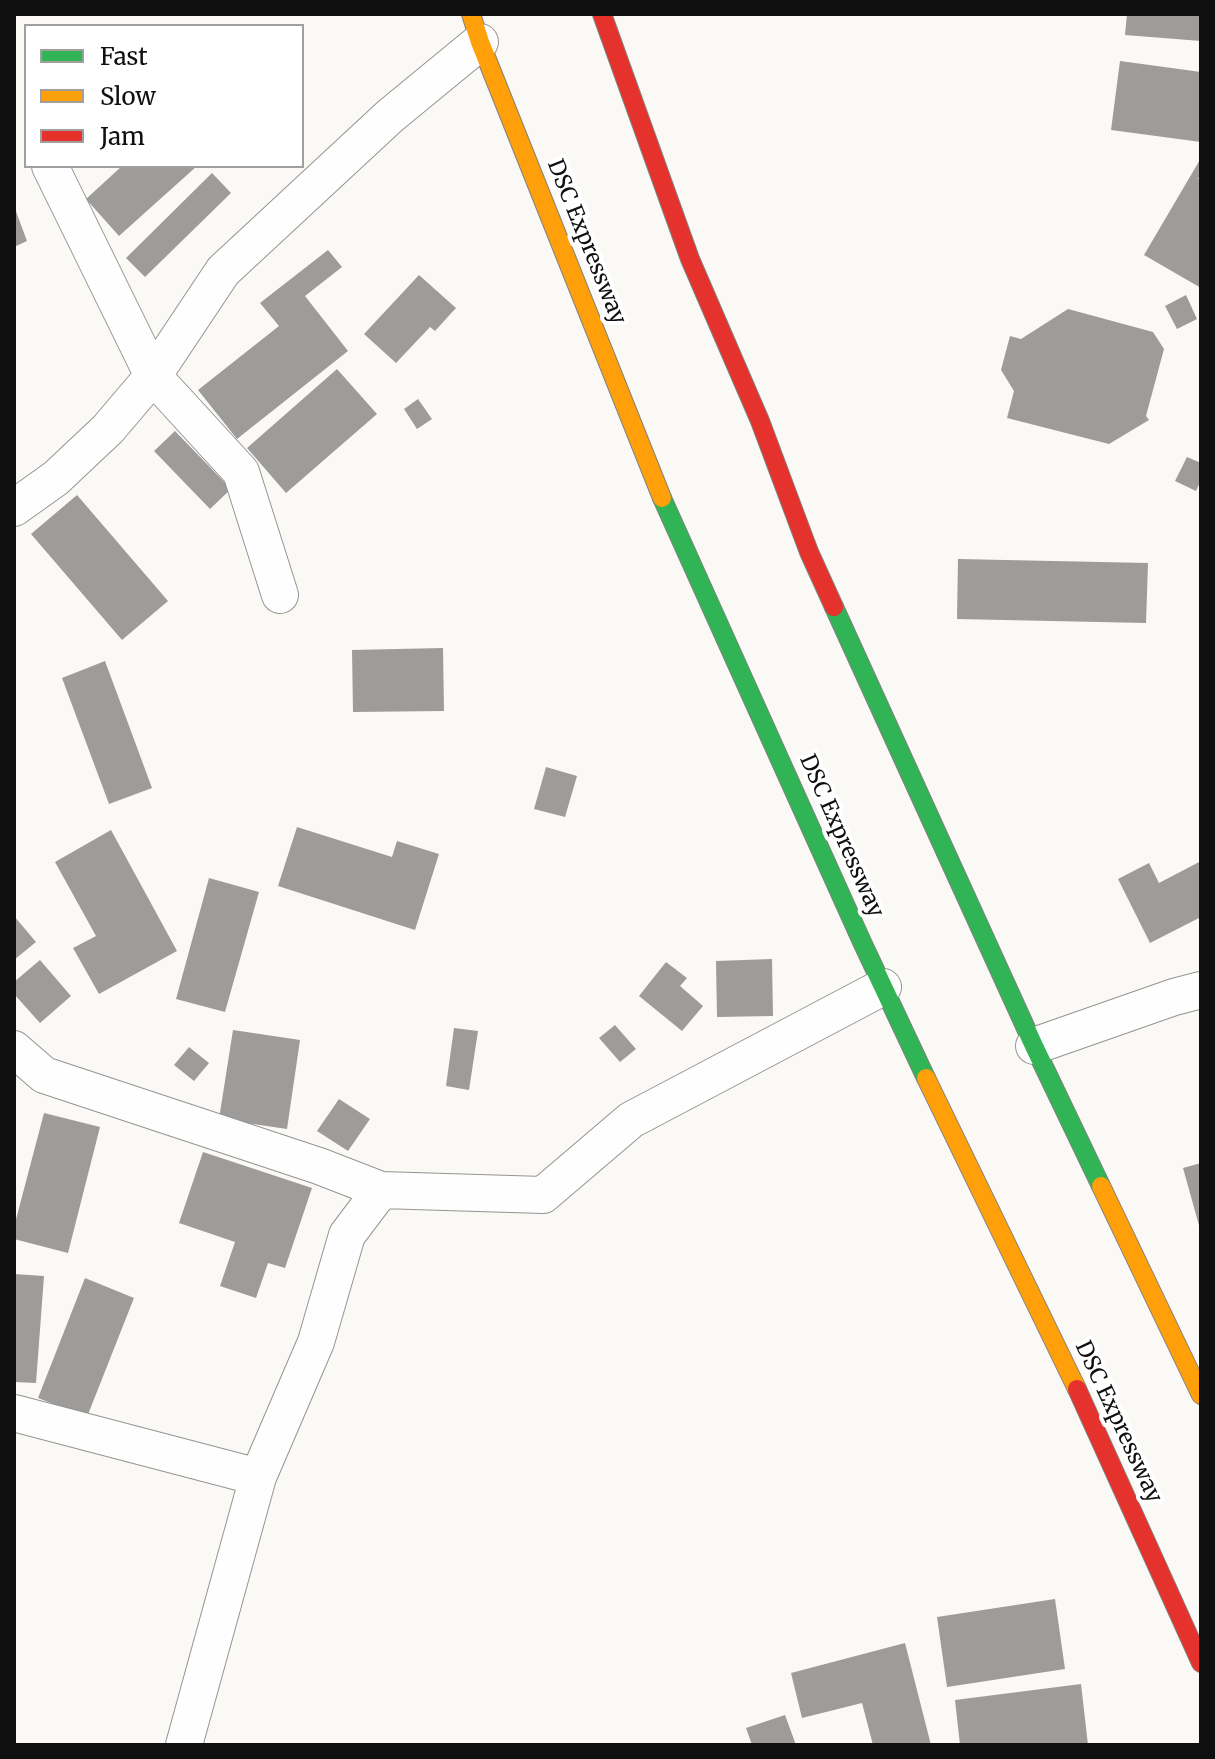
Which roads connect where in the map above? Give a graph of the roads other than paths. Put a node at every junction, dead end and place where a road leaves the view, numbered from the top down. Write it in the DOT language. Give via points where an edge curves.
graph roads {
  1 [pos="602,14"];
  2 [pos="475,28"];
  3 [pos="51,168"];
  4 [pos="153,376"];
  5 [pos="14,508"];
  6 [pos="280,595"];
  7 [pos="883,987"];
  8 [pos="1201,990"];
  9 [pos="1034,1046"];
  10 [pos="14,1049"];
  11 [pos="381,1190"];
  12 [pos="1201,1395"];
  13 [pos="14,1413"];
  14 [pos="258,1477"];
  15 [pos="1201,1663"];
  16 [pos="184,1745"];
  1 -- 9 [label="main road" via="690,259 809,552"];
  2 -- 4 [label="street" via="390,116 223,271"];
  2 -- 7 [label="main road, DSC Expressway" via="668,514"];
  3 -- 4 [label="street"];
  4 -- 5 [label="street" via="108,429 56,478"];
  4 -- 6 [label="street" via="241,472"];
  7 -- 11 [label="street" via="631,1120 543,1195"];
  7 -- 15 [label="main road, DSC Expressway" via="1076,1386"];
  8 -- 9 [label="street"];
  9 -- 12 [label="main road"];
  10 -- 11 [label="street" via="44,1075"];
  11 -- 14 [label="street" via="347,1235 316,1342"];
  13 -- 14 [label="street"];
  14 -- 16 [label="street"];
}
